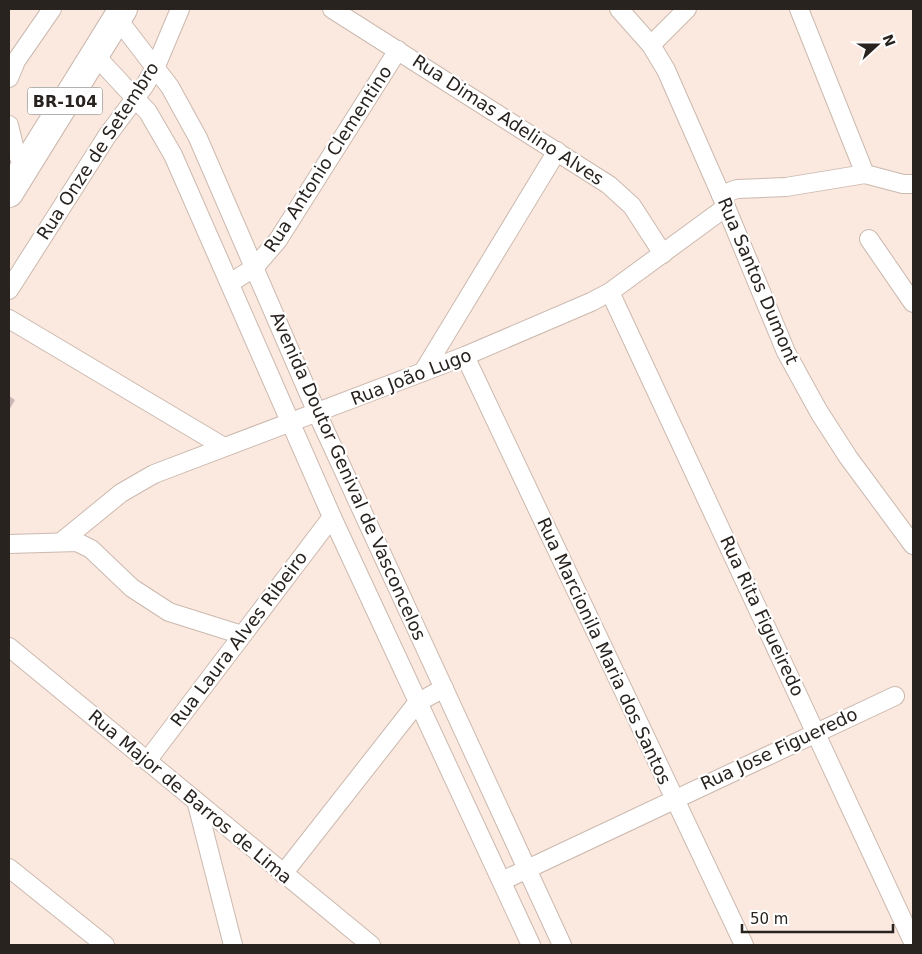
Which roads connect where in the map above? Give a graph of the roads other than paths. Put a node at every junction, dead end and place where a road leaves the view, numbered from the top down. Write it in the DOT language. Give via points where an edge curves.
graph roads {
  1 [pos="52,9"];
  2 [pos="180,9"];
  3 [pos="332,9"];
  4 [pos="619,9"];
  5 [pos="687,9"];
  6 [pos="799,9"];
  7 [pos="120,13"];
  8 [pos="651,45"];
  9 [pos="398,50"];
  10 [pos="94,54"];
  11 [pos="156,66"];
  12 [pos="9,78"];
  13 [pos="135,97"];
  14 [pos="9,125"];
  15 [pos="557,151"];
  16 [pos="24,168"];
  17 [pos="865,174"];
  18 [pos="913,184"];
  19 [pos="9,194"];
  20 [pos="724,201"];
  21 [pos="870,239"];
  22 [pos="663,254"];
  23 [pos="254,268"];
  24 [pos="230,283"];
  25 [pos="9,290"];
  26 [pos="610,292"];
  27 [pos="913,303"];
  28 [pos="9,319"];
  29 [pos="465,356"];
  30 [pos="423,372"];
  31 [pos="317,412"];
  32 [pos="291,423"];
  33 [pos="224,448"];
  34 [pos="332,517"];
  35 [pos="61,542"];
  36 [pos="9,544"];
  37 [pos="913,545"];
  38 [pos="242,635"];
  39 [pos="9,647"];
  40 [pos="444,688"];
  41 [pos="895,696"];
  42 [pos="417,703"];
  43 [pos="816,732"];
  44 [pos="146,761"];
  45 [pos="674,799"];
  46 [pos="197,804"];
  47 [pos="9,868"];
  48 [pos="526,870"];
  49 [pos="283,874"];
  50 [pos="502,881"];
  51 [pos="913,942"];
  52 [pos="105,945"];
  53 [pos="233,945"];
  54 [pos="372,945"];
  55 [pos="532,945"];
  56 [pos="562,945"];
  57 [pos="744,945"];
  1 -- 12 [label="street" via="16,61"];
  2 -- 11 [label="street, Rua Onze de Setembro"];
  3 -- 9 [label="street, Rua Dimas Adelino Alves"];
  4 -- 8 [label="street, Rua Santos Dumont"];
  5 -- 8 [label="street"];
  6 -- 17 [label="street"];
  7 -- 10 [label="highway, BR-104"];
  7 -- 11 [label="street, Avenida Doutor Genival de Vasconcelos"];
  8 -- 20 [label="street, Rua Santos Dumont" via="682,103"];
  9 -- 15 [label="street, Rua Dimas Adelino Alves"];
  9 -- 23 [label="street, Rua Antonio Clementino" via="278,240"];
  10 -- 13 [label="street, Avenida Doutor Genival de Vasconcelos"];
  10 -- 16 [label="highway, BR-104"];
  11 -- 13 [label="street, Rua Onze de Setembro"];
  11 -- 23 [label="street, Avenida Doutor Genival de Vasconcelos" via="198,138"];
  13 -- 24 [label="street, Avenida Doutor Genival de Vasconcelos" via="160,130 173,155"];
  13 -- 25 [label="street, Rua Onze de Setembro"];
  14 -- 16 [label="street"];
  15 -- 22 [label="street, Rua Dimas Adelino Alves" via="622,195"];
  15 -- 30 [label="street"];
  16 -- 19 [label="highway, BR-104"];
  17 -- 18 [label="street"];
  17 -- 20 [label="street" via="786,187 737,190"];
  20 -- 22 [label="street, Rua João Lugo"];
  20 -- 37 [label="street, Rua Santos Dumont" via="786,352 818,412"];
  21 -- 27 [label="street"];
  22 -- 26 [label="street, Rua João Lugo"];
  23 -- 24 [label="street, Rua Antonio Clementino"];
  23 -- 31 [label="street, Avenida Doutor Genival de Vasconcelos"];
  24 -- 32 [label="street, Avenida Doutor Genival de Vasconcelos"];
  26 -- 29 [label="street, Rua João Lugo"];
  26 -- 43 [label="street, Rua Rita Figueiredo"];
  28 -- 33 [label="street"];
  29 -- 30 [label="street, Rua João Lugo"];
  29 -- 45 [label="street, Rua Marcionila Maria dos Santos"];
  30 -- 31 [label="street, Rua João Lugo"];
  31 -- 32 [label="street, Rua João Lugo"];
  31 -- 40 [label="street, Avenida Doutor Genival de Vasconcelos"];
  32 -- 33 [label="street, Rua João Lugo"];
  32 -- 34 [label="street, Avenida Doutor Genival de Vasconcelos"];
  33 -- 35 [label="street, Rua João Lugo" via="137,483"];
  34 -- 38 [label="street, Rua Laura Alves Ribeiro"];
  34 -- 42 [label="street, Avenida Doutor Genival de Vasconcelos"];
  35 -- 36 [label="street"];
  35 -- 38 [label="street" via="84,545 132,588 169,612"];
  38 -- 44 [label="street, Rua Laura Alves Ribeiro"];
  39 -- 44 [label="street, Rua Major de Barros de Lima"];
  40 -- 42 [label="street"];
  40 -- 48 [label="street, Avenida Doutor Genival de Vasconcelos"];
  41 -- 43 [label="street, Rua Jose Figueredo"];
  42 -- 49 [label="street"];
  42 -- 50 [label="street, Avenida Doutor Genival de Vasconcelos"];
  43 -- 45 [label="street, Rua Jose Figueredo"];
  43 -- 51 [label="street, Rua Rita Figueiredo"];
  44 -- 46 [label="street, Rua Major de Barros de Lima"];
  45 -- 48 [label="street, Rua Jose Figueredo"];
  45 -- 57 [label="street, Rua Marcionila Maria dos Santos"];
  46 -- 49 [label="street, Rua Major de Barros de Lima"];
  46 -- 53 [label="street"];
  47 -- 52 [label="street"];
  48 -- 50 [label="street, Rua Jose Figueredo"];
  48 -- 56 [label="street, Avenida Doutor Genival de Vasconcelos"];
  49 -- 54 [label="street, Rua Major de Barros de Lima"];
  50 -- 55 [label="street, Avenida Doutor Genival de Vasconcelos"];
}
